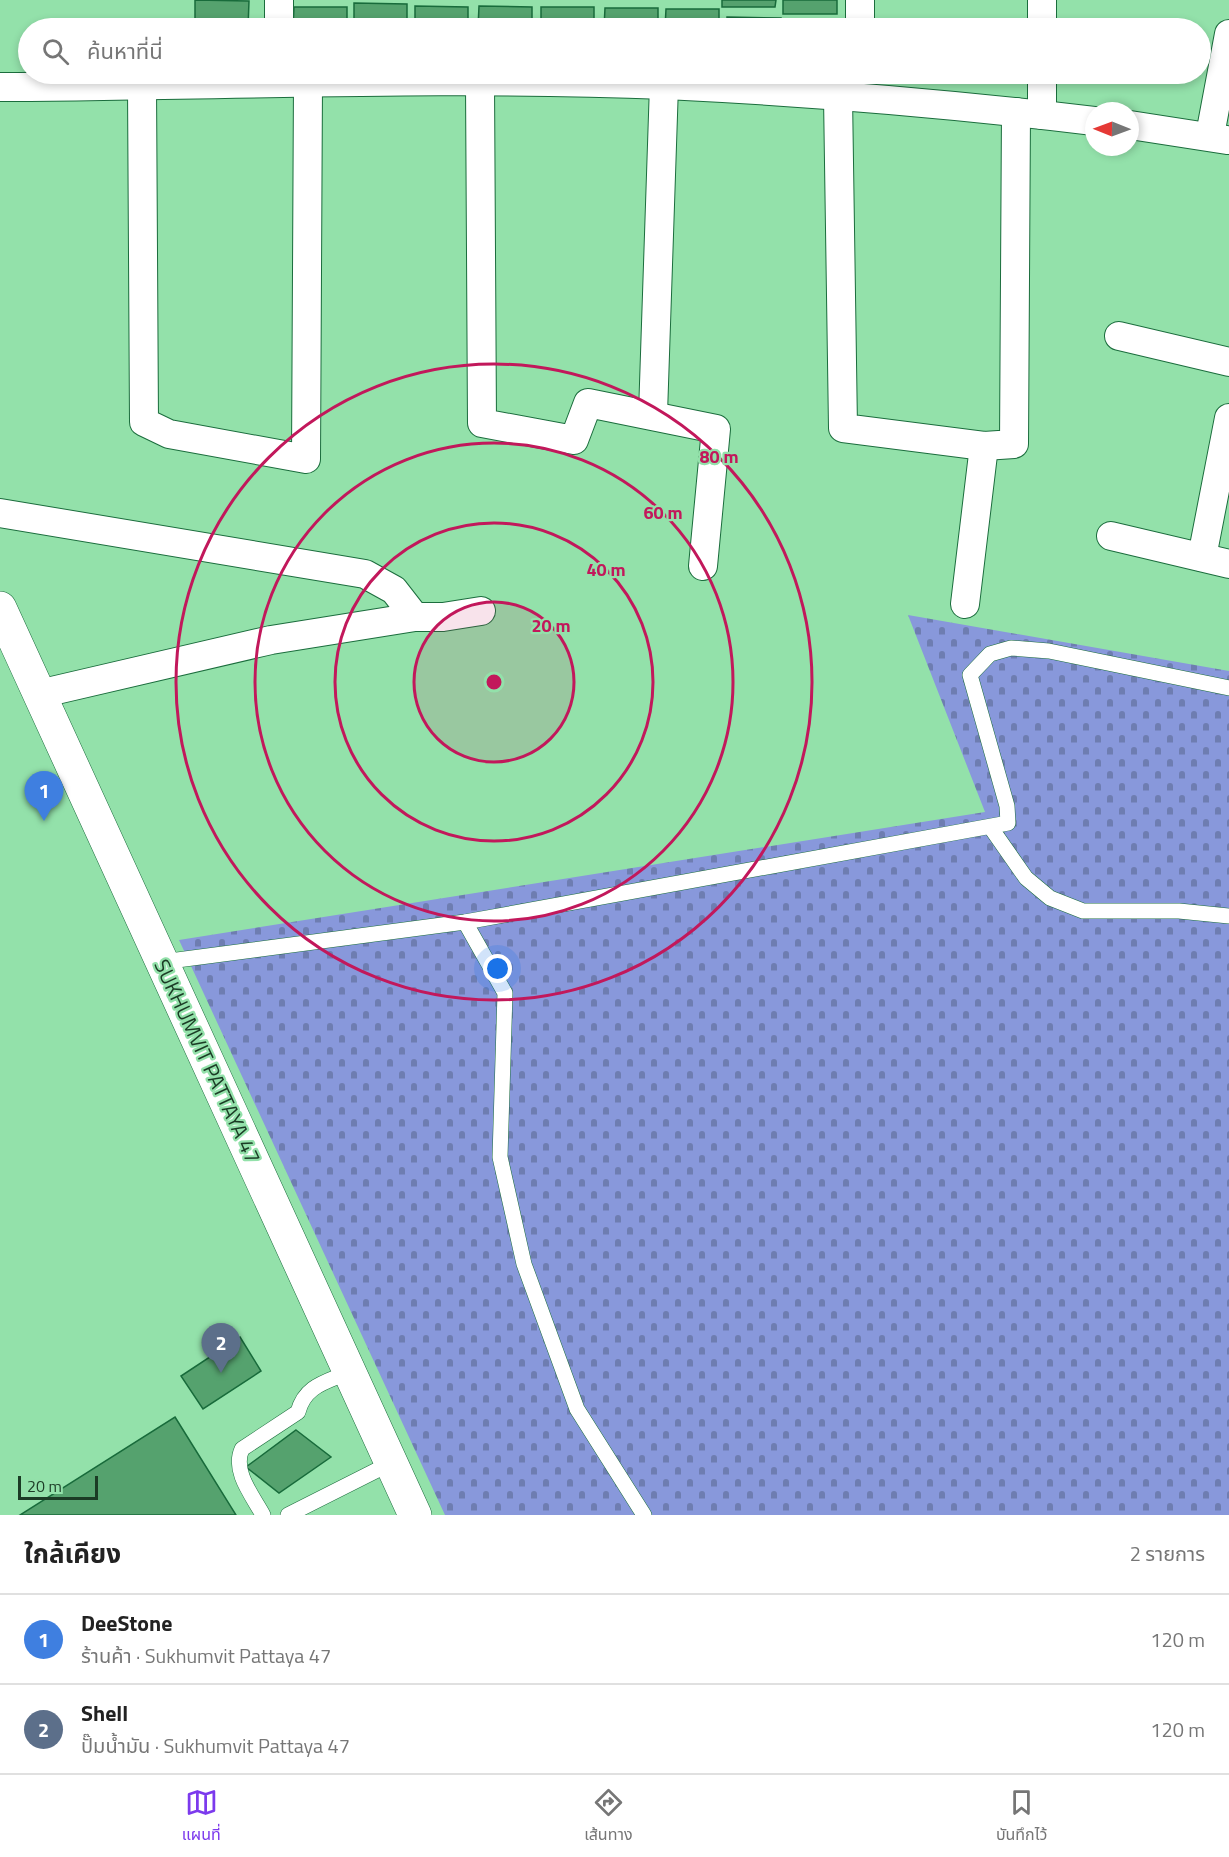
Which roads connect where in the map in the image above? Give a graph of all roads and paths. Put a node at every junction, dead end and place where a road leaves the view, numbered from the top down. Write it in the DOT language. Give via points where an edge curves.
graph roads {
  1 [pos="279,0"];
  2 [pos="860,0"];
  3 [pos="1042,0"];
  4 [pos="279,18"];
  5 [pos="860,18"];
  6 [pos="1042,18"];
  7 [pos="1229,34"];
  8 [pos="191,84"];
  9 [pos="289,84"];
  10 [pos="480,84"];
  11 [pos="603,84"];
  12 [pos="1039,84"];
  13 [pos="664,85"];
  14 [pos="142,86"];
  15 [pos="0,87"];
  16 [pos="853,89"];
  17 [pos="1029,114"];
  18 [pos="1085,120"];
  19 [pos="1139,126"];
  20 [pos="1220,138"];
  21 [pos="1119,336"];
  22 [pos="1229,362"];
  23 [pos="653,414"];
  24 [pos="1229,418"];
  25 [pos="984,446"];
  26 [pos="0,513"];
  27 [pos="1111,536"];
  28 [pos="1202,557"];
  29 [pos="1229,564"];
  30 [pos="703,566"];
  31 [pos="966,604"];
  32 [pos="0,608"];
  33 [pos="481,611"];
  34 [pos="415,617"];
  35 [pos="1229,688"];
  36 [pos="39,694"];
  37 [pos="991,828"];
  38 [pos="1229,916"];
  39 [pos="465,922"];
  40 [pos="162,962"];
  41 [pos="350,1372"];
  42 [pos="393,1462"];
  43 [pos="263,1515"];
  44 [pos="288,1515"];
  45 [pos="415,1515"];
  46 [pos="644,1515"];
  1 -- 4 [label="street"];
  2 -- 5 [label="street"];
  3 -- 6 [label="street"];
  7 -- 20 [label="street"];
  8 -- 14 [label="street"];
  9 -- 14 [label="street" via="306,459 169,434 144,422"];
  10 -- 23 [label="street" via="482,423 574,440 588,403"];
  11 -- 13 [label="street"];
  12 -- 17 [label="street"];
  13 -- 16 [label="street"];
  13 -- 23 [label="street"];
  14 -- 15 [label="street"];
  16 -- 17 [label="street"];
  16 -- 25 [label="street" via="843,429"];
  17 -- 18 [label="street"];
  17 -- 25 [label="street" via="1014,444"];
  19 -- 20 [label="street"];
  21 -- 22 [label="street"];
  23 -- 30 [label="street" via="716,429"];
  24 -- 28 [label="street"];
  25 -- 31 [label="street"];
  26 -- 34 [label="street" via="365,574 393,590"];
  27 -- 28 [label="street"];
  28 -- 29 [label="street"];
  32 -- 36 [label="street, SUKHUMVIT PATTAYA 47"];
  33 -- 34 [label="street"];
  34 -- 36 [label="street" via="271,640"];
  35 -- 37 [label="lane" via="1049,651 1011,648 990,654 970,675 1007,806 1008,823"];
  36 -- 40 [label="street, SUKHUMVIT PATTAYA 47"];
  37 -- 38 [label="lane" via="1026,878 1050,898 1083,911 1179,911"];
  37 -- 39 [label="lane"];
  39 -- 40 [label="lane"];
  39 -- 46 [label="lane" via="505,993 500,1157 524,1264 577,1408"];
  40 -- 41 [label="street, SUKHUMVIT PATTAYA 47"];
  41 -- 42 [label="street, SUKHUMVIT PATTAYA 47"];
  41 -- 43 [label="lane" via="309,1390 298,1412 242,1449 238,1468"];
  42 -- 44 [label="lane"];
  42 -- 45 [label="street, SUKHUMVIT PATTAYA 47"];
}
